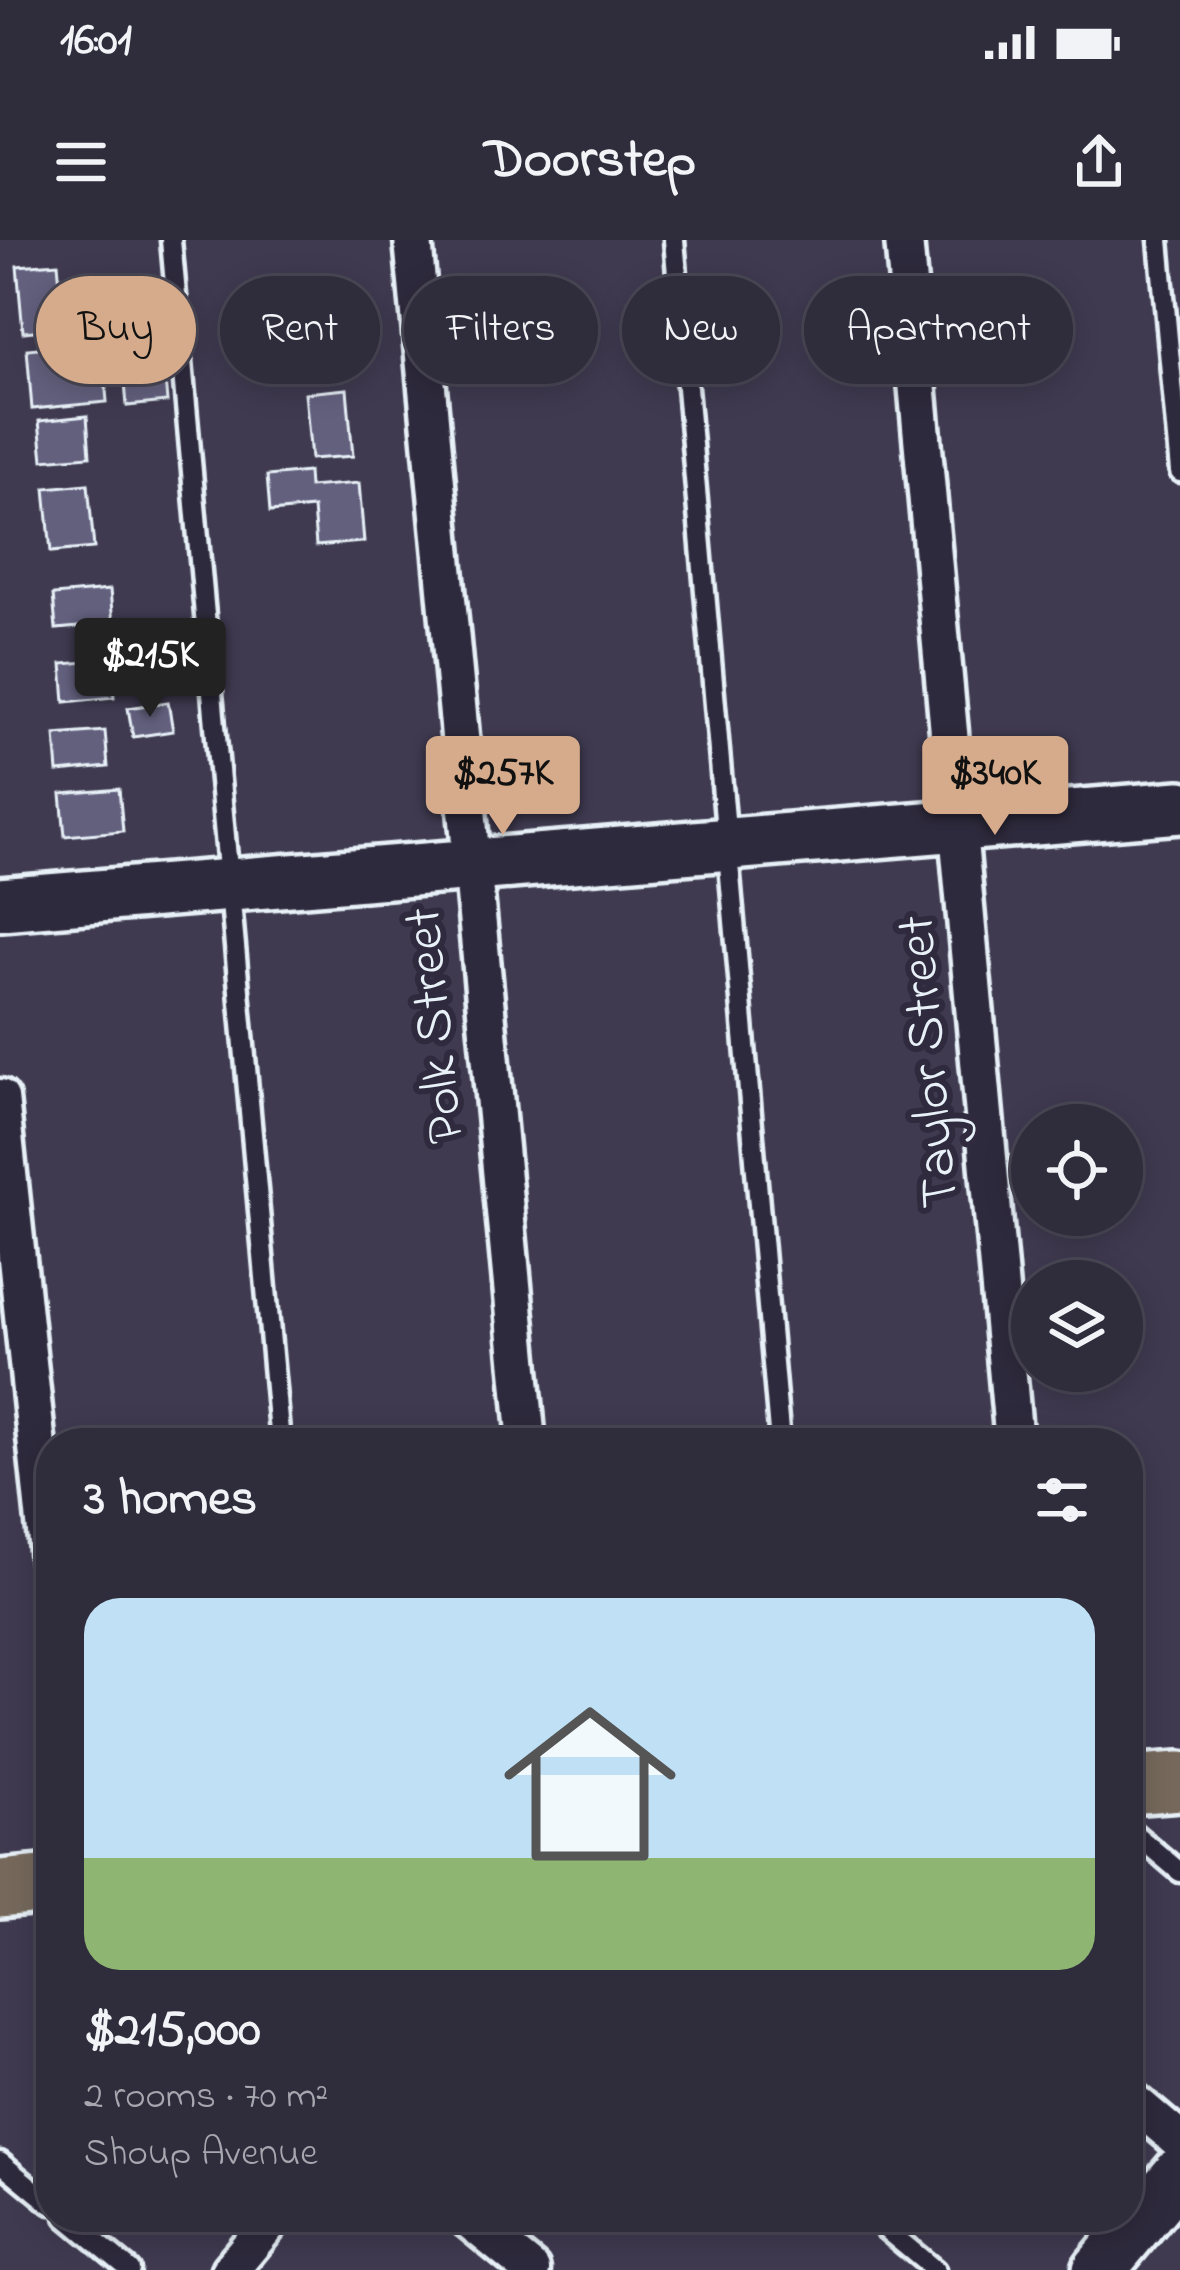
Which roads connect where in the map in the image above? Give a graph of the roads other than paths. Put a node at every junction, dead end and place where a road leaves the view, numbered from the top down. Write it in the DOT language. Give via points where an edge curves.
graph roads {
  1 [pos="172,240"];
  2 [pos="413,240"];
  3 [pos="674,240"];
  4 [pos="904,240"];
  5 [pos="1159,240"];
  6 [pos="1180,472"];
  7 [pos="1180,807"];
  8 [pos="957,823"];
  9 [pos="730,844"];
  10 [pos="469,866"];
  11 [pos="227,885"];
  12 [pos="0,904"];
  13 [pos="0,1098"];
  14 [pos="279,1428"];
  15 [pos="525,1428"];
  16 [pos="779,1428"];
  17 [pos="1013,1428"];
  18 [pos="36,1438"];
  19 [pos="1180,1781"];
  20 [pos="1143,1785"];
  21 [pos="1143,1841"];
  22 [pos="1180,1872"];
  23 [pos="36,1885"];
  24 [pos="0,1889"];
  25 [pos="1143,2110"];
  26 [pos="1180,2141"];
  27 [pos="0,2162"];
  28 [pos="1180,2173"];
  29 [pos="36,2192"];
  30 [pos="1143,2217"];
  31 [pos="84,2232"];
  32 [pos="262,2232"];
  33 [pos="484,2232"];
  34 [pos="889,2232"];
  35 [pos="1131,2232"];
  36 [pos="130,2270"];
  37 [pos="230,2270"];
  38 [pos="531,2270"];
  39 [pos="935,2270"];
  40 [pos="1099,2270"];
  1 -- 11 [label="lane"];
  2 -- 10 [label="street, Polk Street"];
  3 -- 9 [label="lane"];
  4 -- 8 [label="street, Taylor Street"];
  5 -- 6 [label="lane"];
  7 -- 8 [label="street"];
  8 -- 9 [label="street"];
  8 -- 17 [label="street, Taylor Street"];
  9 -- 10 [label="street"];
  9 -- 16 [label="lane"];
  10 -- 11 [label="street"];
  10 -- 15 [label="street, Polk Street"];
  11 -- 12 [label="street"];
  11 -- 14 [label="lane"];
  13 -- 18 [label="street"];
  19 -- 20 [label="main road"];
  21 -- 22 [label="lane"];
  23 -- 24 [label="main road"];
  25 -- 26 [label="street"];
  27 -- 29 [label="lane"];
  28 -- 30 [label="street"];
  31 -- 36 [label="lane"];
  32 -- 37 [label="street"];
  33 -- 38 [label="street"];
  34 -- 39 [label="lane"];
  35 -- 40 [label="street"];
}
